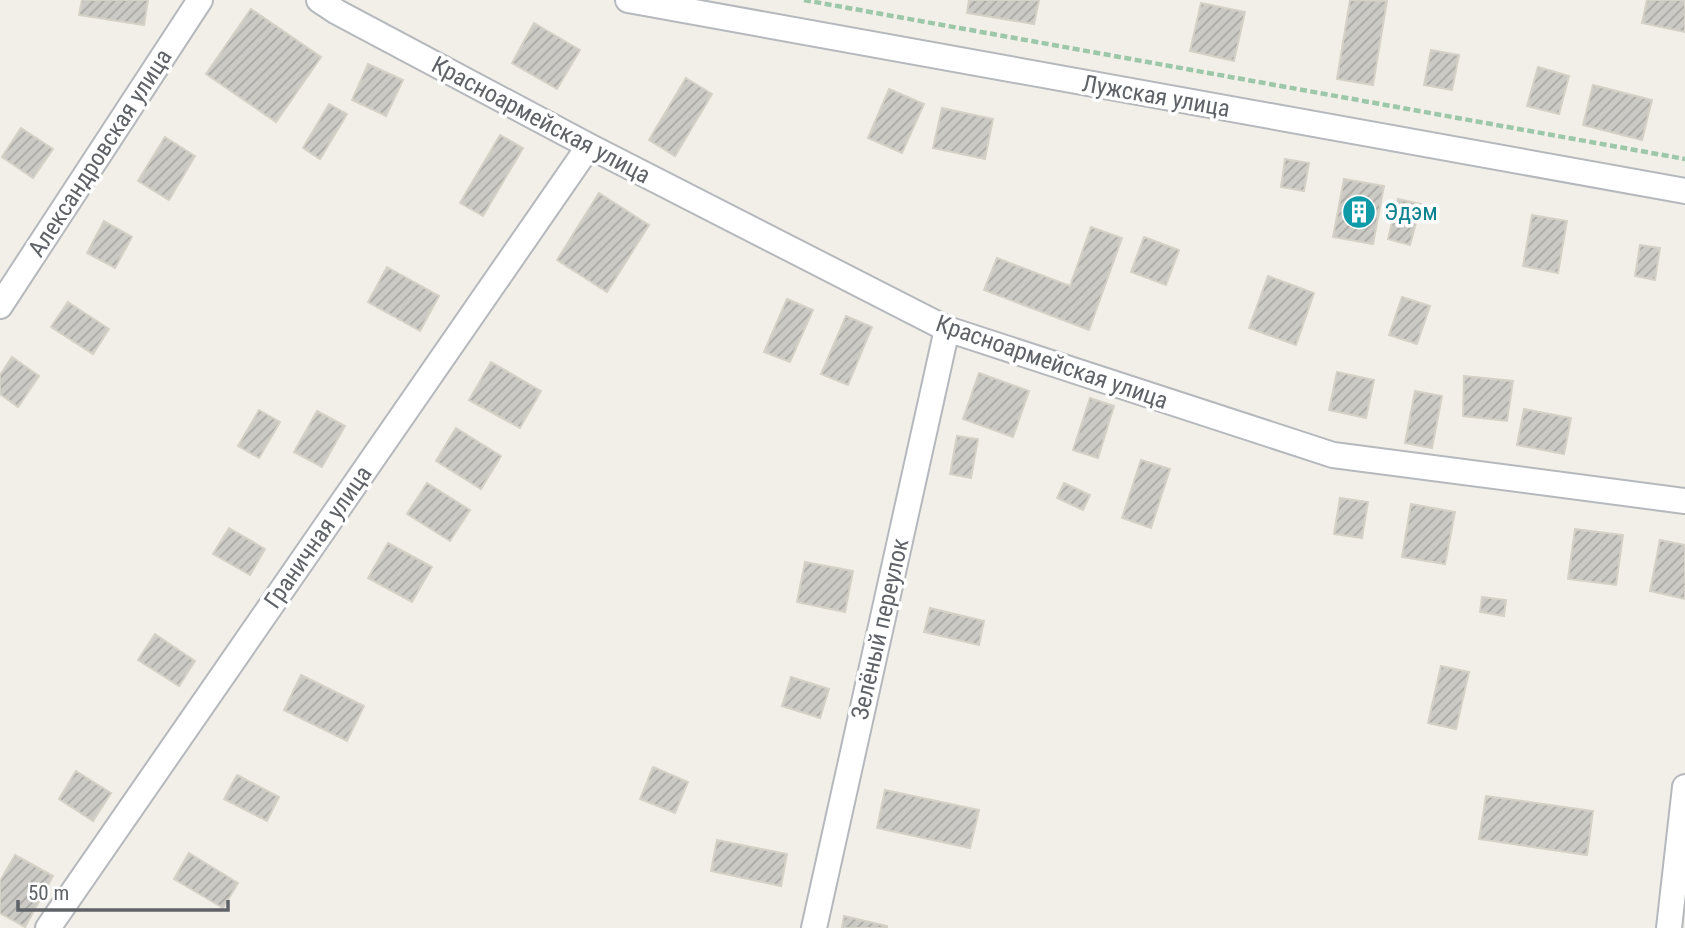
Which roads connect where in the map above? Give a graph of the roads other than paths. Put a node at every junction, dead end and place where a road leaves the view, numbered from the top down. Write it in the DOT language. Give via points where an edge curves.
graph roads {
  1 [pos="200,0"];
  2 [pos="319,0"];
  3 [pos="628,0"];
  4 [pos="589,146"];
  5 [pos="1685,191"];
  6 [pos="0,306"];
  7 [pos="947,329"];
  8 [pos="1685,501"];
  9 [pos="1685,787"];
  10 [pos="48,928"];
  11 [pos="814,928"];
  12 [pos="1669,928"];
  1 -- 6 [label="street, Александровская улица"];
  2 -- 4 [label="street, Красноармейская улица"];
  3 -- 5 [label="street, Лужская улица"];
  4 -- 7 [label="street, Красноармейская улица"];
  4 -- 10 [label="street, Граничная улица"];
  7 -- 8 [label="street, Красноармейская улица" via="1333,455"];
  7 -- 11 [label="street, Зелёный переулок"];
  9 -- 12 [label="street"];
}
